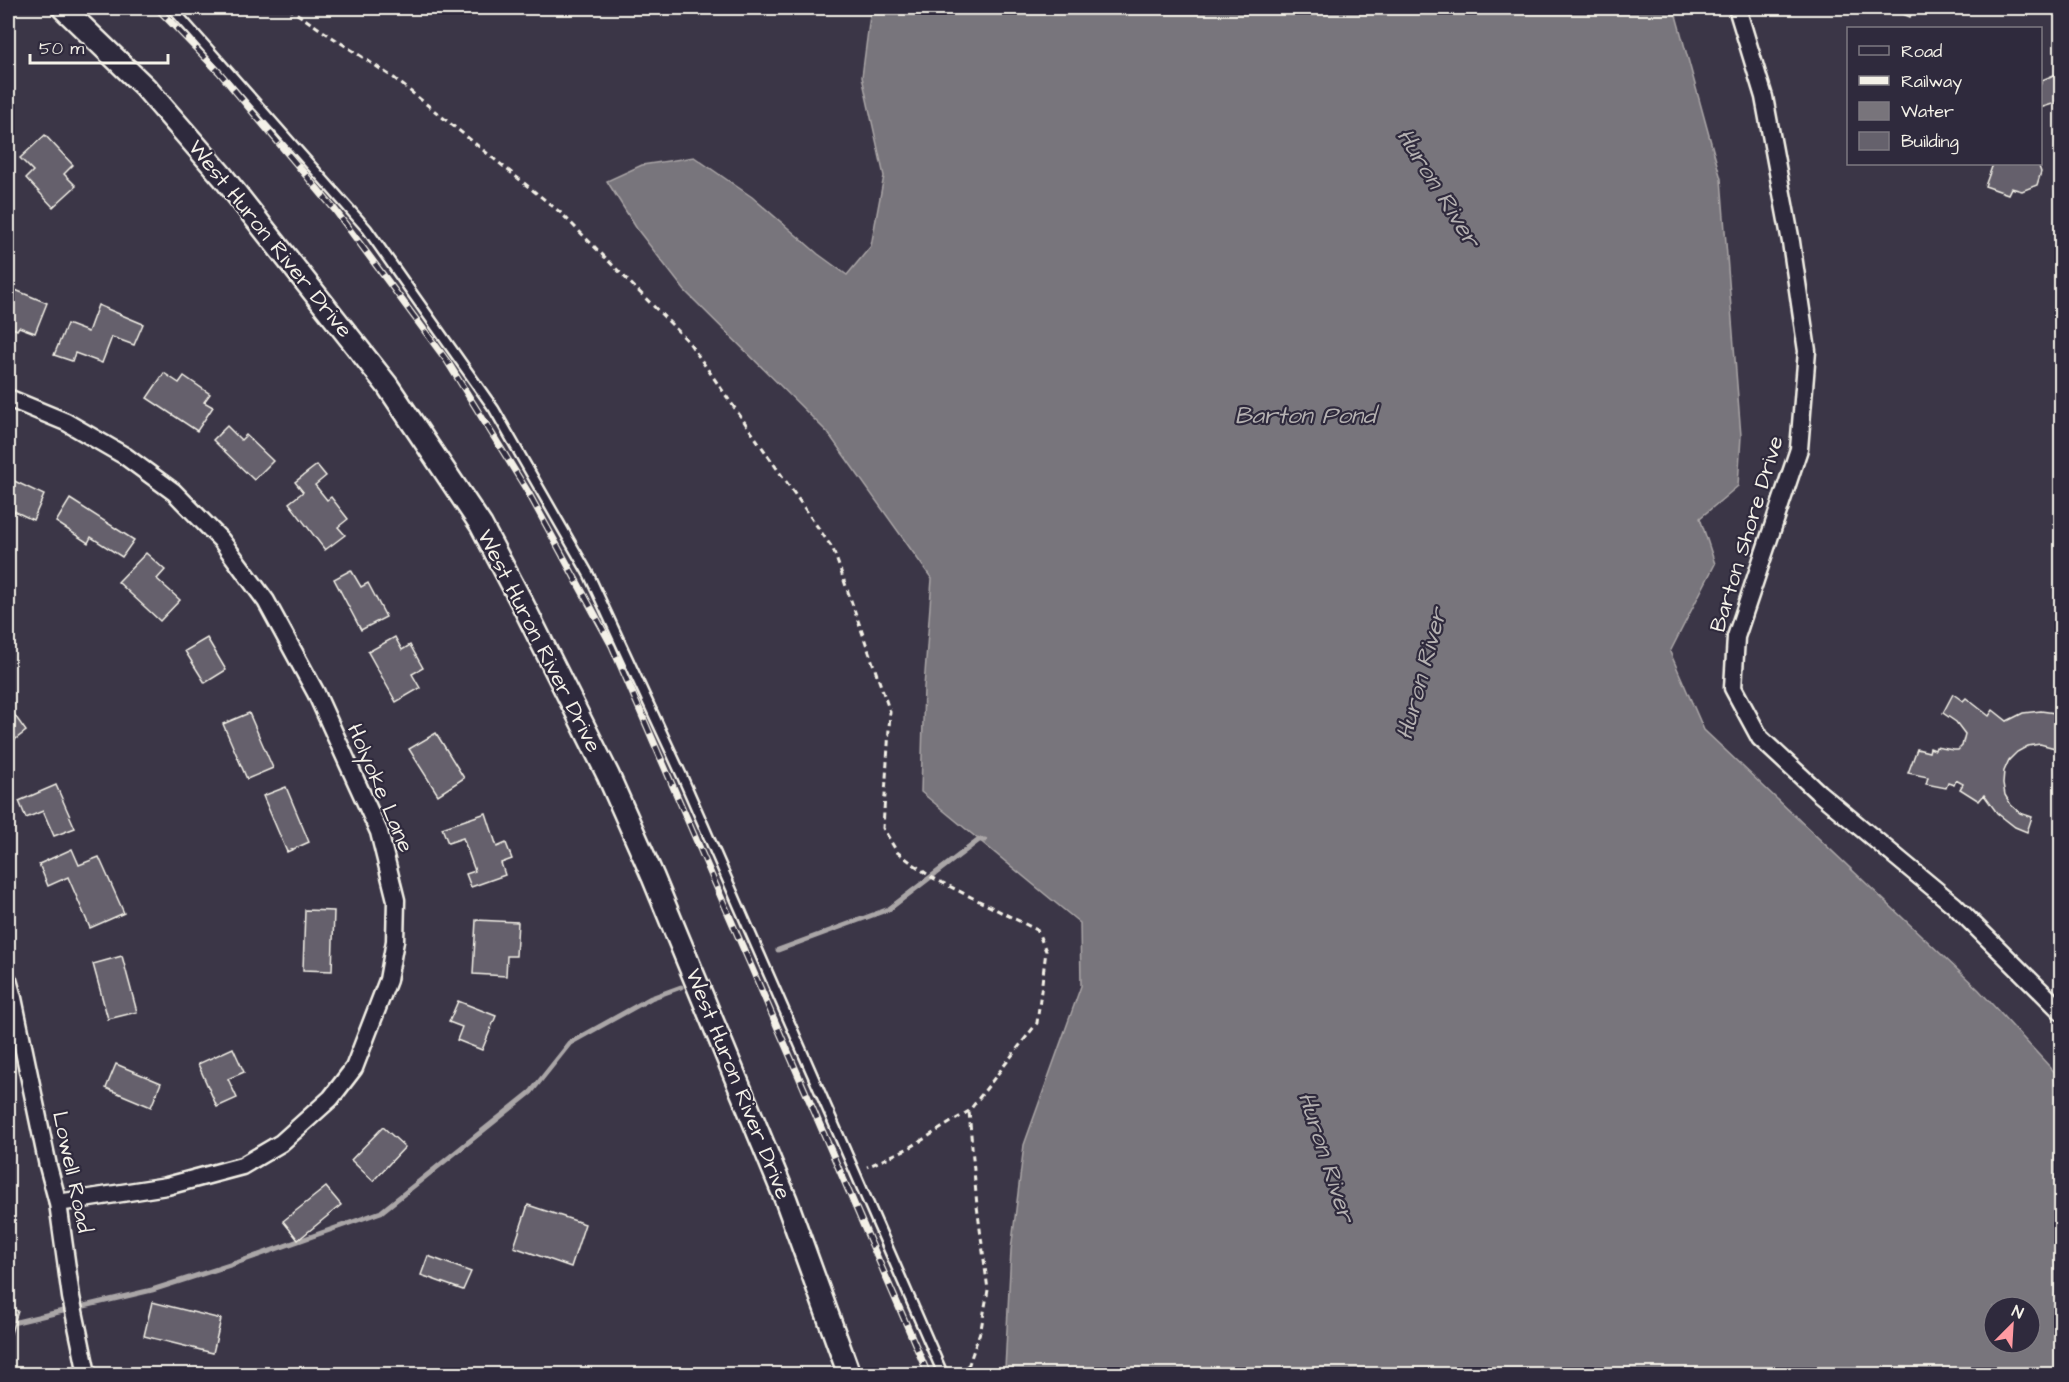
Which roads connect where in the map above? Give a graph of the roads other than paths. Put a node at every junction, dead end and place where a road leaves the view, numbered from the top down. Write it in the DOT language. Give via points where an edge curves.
graph roads {
  1 [pos="63,8"];
  2 [pos="172,8"];
  3 [pos="1737,8"];
  4 [pos="8,398"];
  5 [pos="8,980"];
  6 [pos="2061,1012"];
  7 [pos="58,1203"];
  8 [pos="87,1374"];
  9 [pos="849,1374"];
  10 [pos="943,1374"];
  1 -- 9 [label="street, West Huron River Drive" via="145,87 222,177 387,385 481,525 608,775 653,877 786,1200"];
  2 -- 10 [label="lane" via="367,229 494,409 589,575 682,776"];
  3 -- 6 [label="street, Barton Shore Drive" via="1764,97 1807,351 1799,449 1736,637 1733,688 1760,738 1819,793 1954,905"];
  4 -- 7 [label="street, Holyoke Lane" via="66,422 125,456 174,492 221,540 266,601 316,693 379,832 396,900 395,941 388,980 354,1068 331,1098 281,1143 242,1166 167,1186"];
  5 -- 7 [label="street, Lowell Road"];
  7 -- 8 [label="street, Lowell Road"];
}
